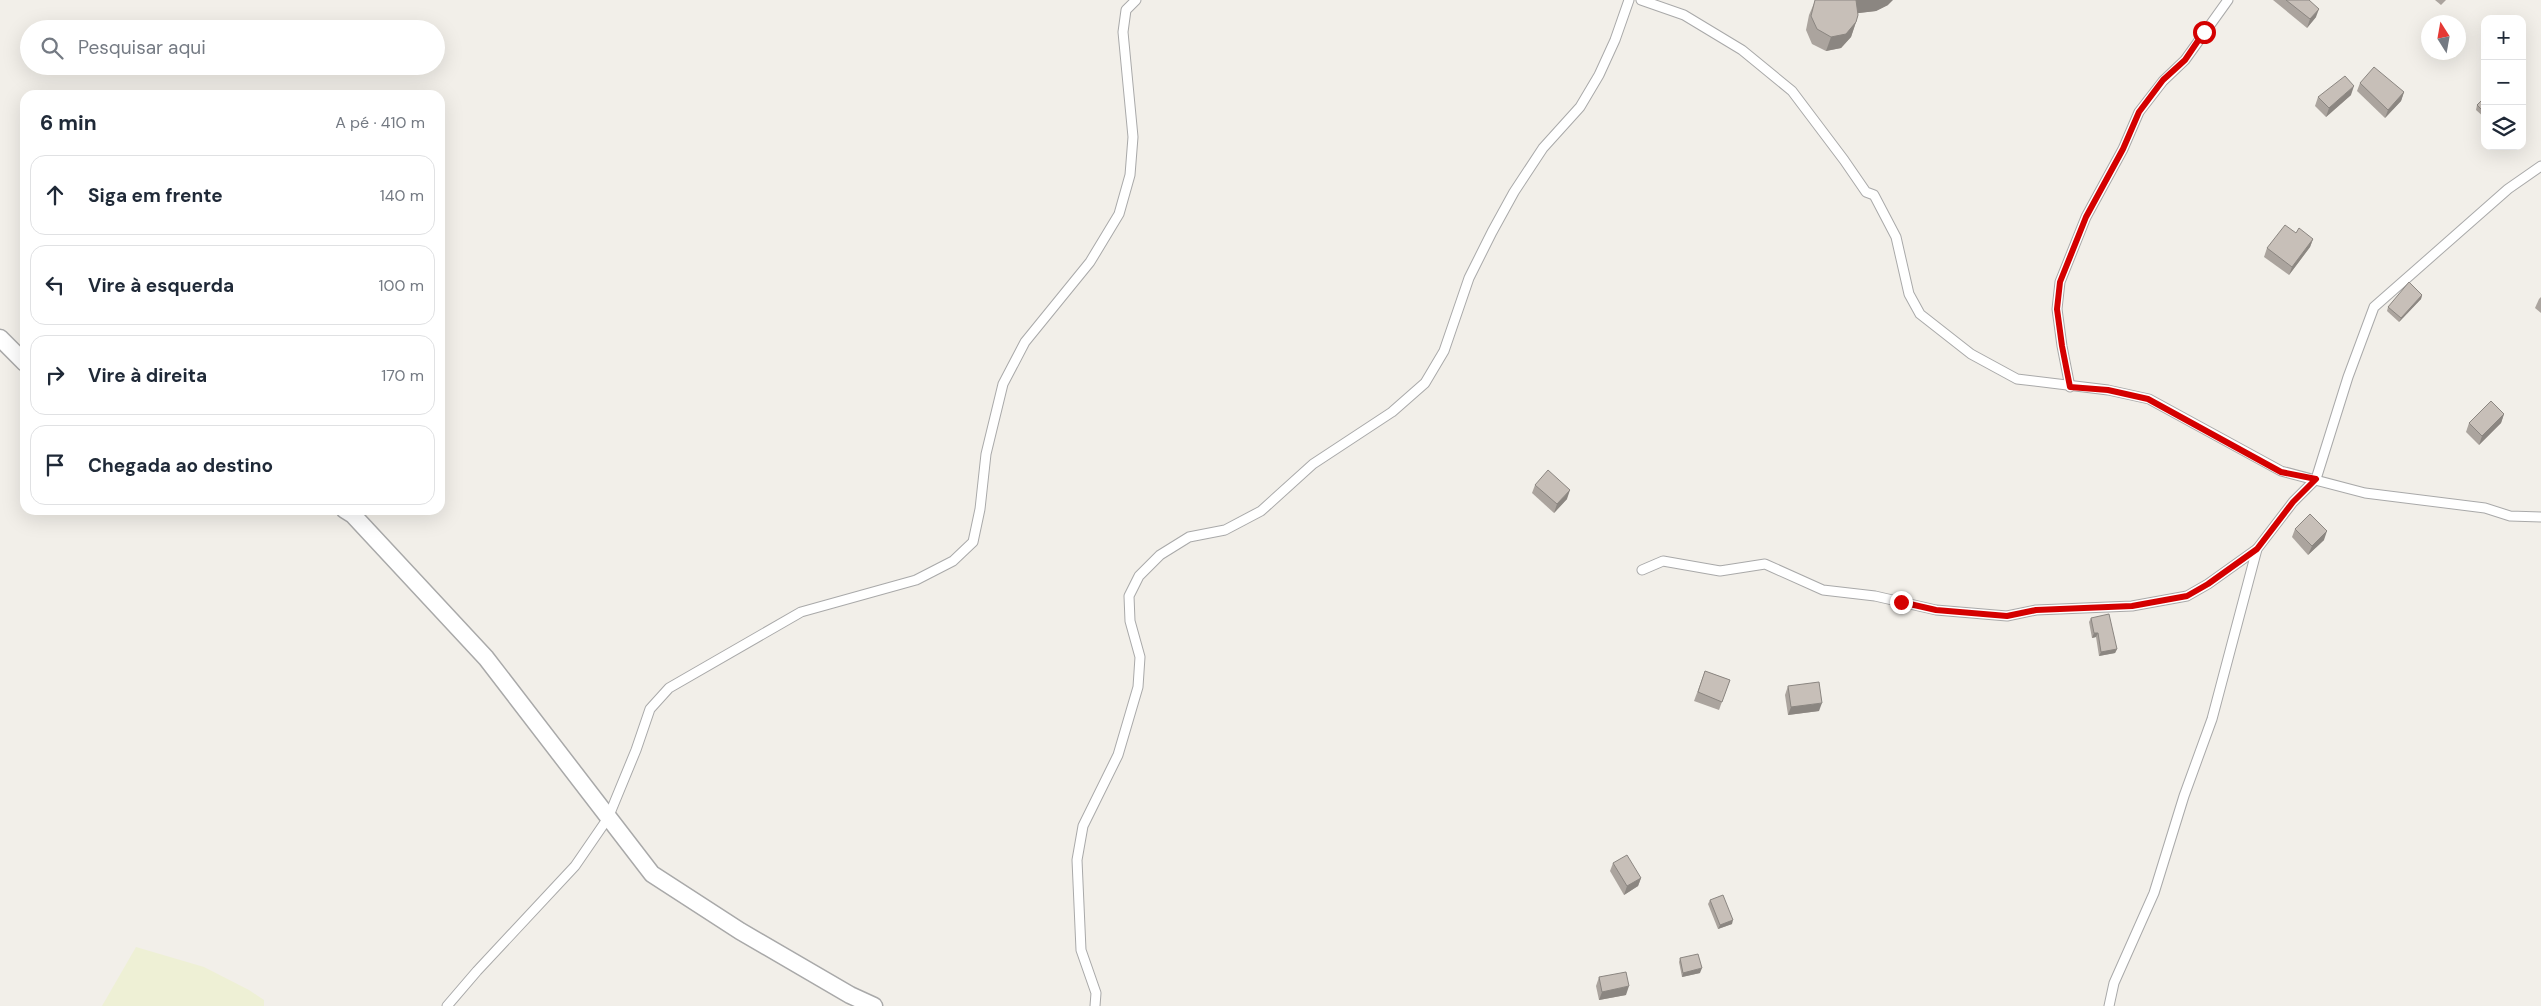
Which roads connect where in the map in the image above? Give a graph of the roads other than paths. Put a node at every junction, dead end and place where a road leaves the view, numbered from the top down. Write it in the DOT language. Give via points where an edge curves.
graph roads {
  1 [pos="1136,0"];
  2 [pos="1629,0"];
  3 [pos="1641,0"];
  4 [pos="2228,0"];
  5 [pos="2541,166"];
  6 [pos="0,338"];
  7 [pos="20,359"];
  8 [pos="2070,387"];
  9 [pos="2316,479"];
  10 [pos="353,515"];
  11 [pos="2541,517"];
  12 [pos="2257,549"];
  13 [pos="1642,570"];
  14 [pos="608,818"];
  15 [pos="447,1006"];
  16 [pos="874,1006"];
  17 [pos="1095,1006"];
  18 [pos="2109,1006"];
  1 -- 14 [label="lane" via="1126,10 1123,32 1133,137 1130,175 1119,214 1090,262 1025,342 1003,384 986,454 973,542 953,561 916,580 801,612 669,688 650,709"];
  2 -- 17 [label="lane" via="1599,75 1580,107 1543,148 1492,232 1469,278 1444,351 1426,383 1392,412 1313,464 1261,511 1225,530 1189,537 1160,555 1139,576 1129,596 1130,621 1140,656 1138,687 1118,755 1083,826 1077,860 1081,950 1096,993"];
  3 -- 8 [label="lane" via="1684,15 1742,50 1792,91 1866,192 1874,194 1896,237 1909,294 1920,314 1971,354 2017,378"];
  4 -- 8 [label="lane" via="2185,60 2163,80 2139,112 2086,217 2067,263 2060,282 2057,309"];
  5 -- 9 [label="lane" via="2508,189 2374,307"];
  6 -- 7 [label="street"];
  8 -- 9 [label="lane" via="2108,390 2148,399 2281,472"];
  9 -- 11 [label="lane" via="2384,497 2485,508 2510,516"];
  9 -- 12 [label="lane" via="2293,502"];
  10 -- 14 [label="street" via="486,658"];
  12 -- 13 [label="lane" via="2187,596 2132,606 2036,610 2007,616 1936,610 1875,596 1823,590 1765,564 1720,571 1663,561"];
  12 -- 18 [label="lane" via="2212,719 2154,893 2114,983"];
  14 -- 15 [label="lane" via="575,866"];
  14 -- 16 [label="street" via="652,874 740,931"];
}
